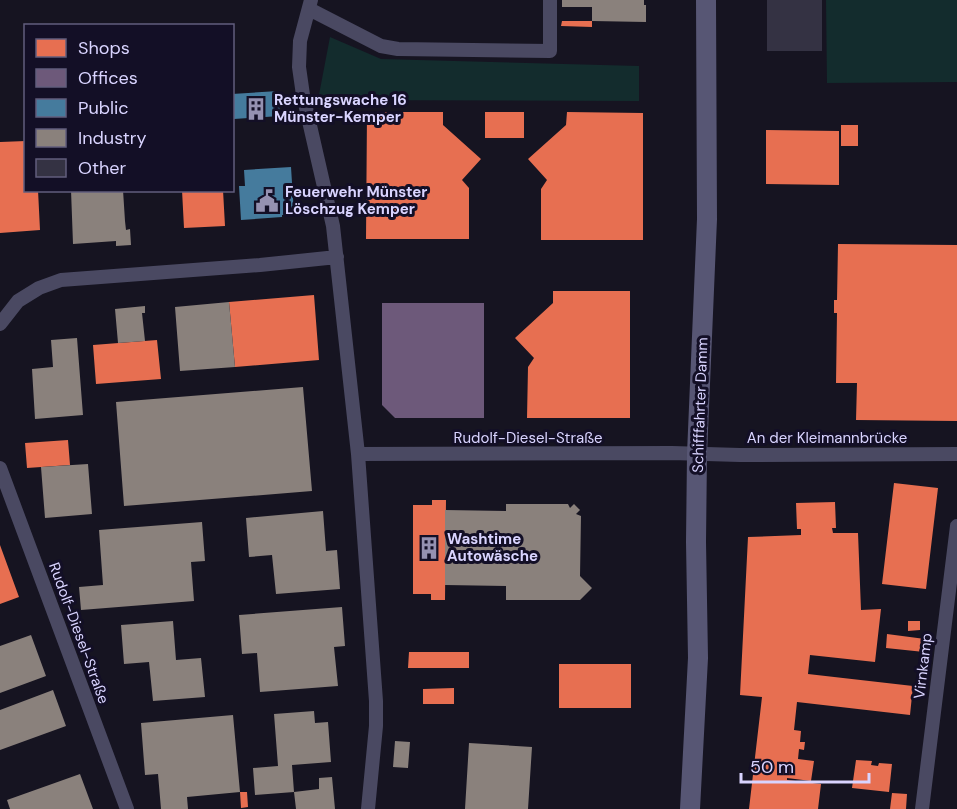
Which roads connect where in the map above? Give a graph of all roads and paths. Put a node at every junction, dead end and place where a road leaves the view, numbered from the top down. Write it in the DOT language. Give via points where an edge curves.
graph roads {
  1 [pos="550,0"];
  2 [pos="706,0"];
  3 [pos="310,5"];
  4 [pos="337,257"];
  5 [pos="0,324"];
  6 [pos="358,454"];
  7 [pos="697,454"];
  8 [pos="957,454"];
  9 [pos="0,468"];
  10 [pos="957,526"];
  11 [pos="127,809"];
  12 [pos="368,809"];
  13 [pos="690,809"];
  14 [pos="922,809"];
  1 -- 3 [label="street" via="550,51 381,46"];
  2 -- 7 [label="main road, Schifffahrter Damm" via="707,219"];
  3 -- 4 [label="street" via="300,41 299,66"];
  4 -- 5 [label="street" via="61,280 18,301"];
  4 -- 6 [label="street"];
  6 -- 7 [label="street, Rudolf-Diesel-Straße"];
  6 -- 12 [label="street" via="376,701"];
  7 -- 8 [label="street, An der Kleimannbrücke"];
  7 -- 13 [label="main road, Schifffahrter Damm" via="698,658"];
  9 -- 11 [label="street, Rudolf-Diesel-Straße"];
  10 -- 14 [label="street, Virnkamp"];
}
